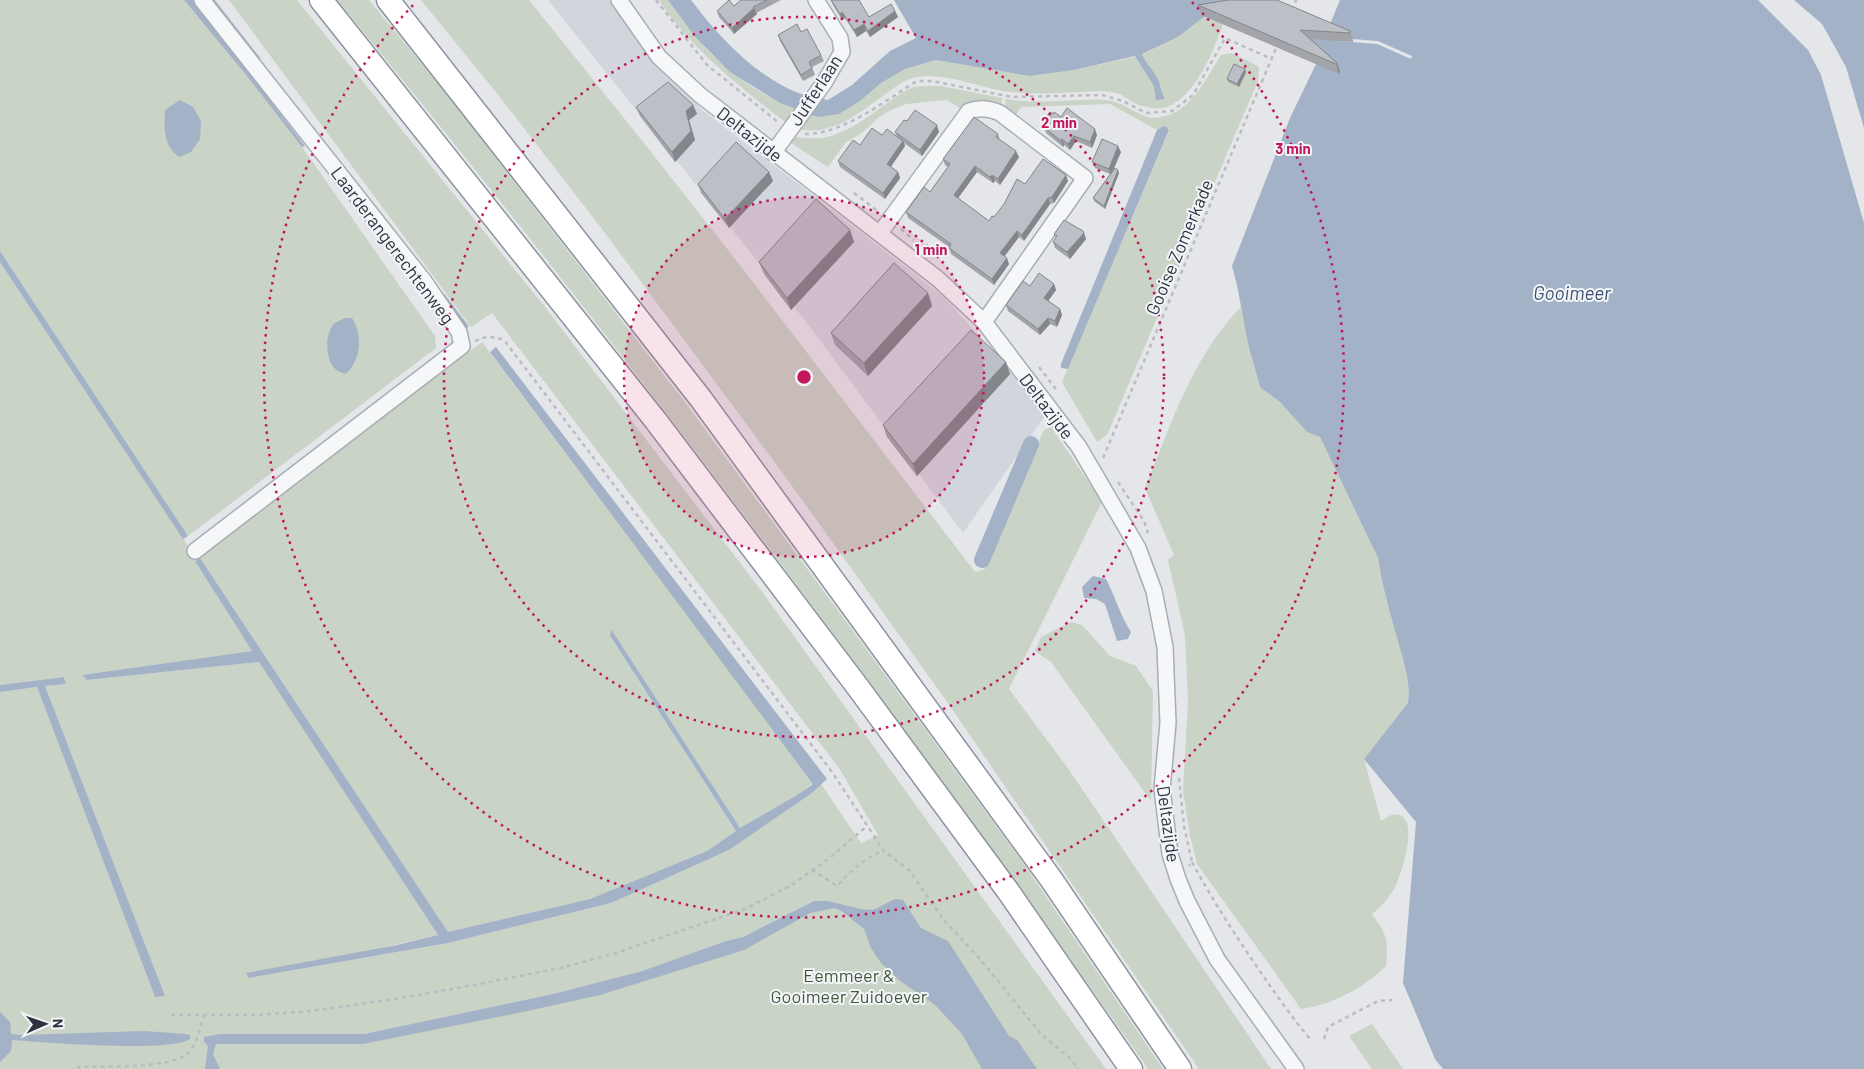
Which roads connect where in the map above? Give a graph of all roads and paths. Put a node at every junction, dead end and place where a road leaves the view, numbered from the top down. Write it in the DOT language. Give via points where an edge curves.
graph roads {
  1 [pos="202,0"];
  2 [pos="321,0"];
  3 [pos="388,0"];
  4 [pos="619,0"];
  5 [pos="656,0"];
  6 [pos="816,0"];
  7 [pos="1296,0"];
  8 [pos="1291,12"];
  9 [pos="1283,48"];
  10 [pos="1272,59"];
  11 [pos="793,125"];
  12 [pos="773,153"];
  13 [pos="880,233"];
  14 [pos="984,322"];
  15 [pos="462,346"];
  16 [pos="1103,458"];
  17 [pos="195,551"];
  18 [pos="867,826"];
  19 [pos="884,851"];
  20 [pos="1192,862"];
  21 [pos="812,870"];
  22 [pos="1392,1000"];
  23 [pos="171,1015"];
  24 [pos="204,1015"];
  25 [pos="1310,1039"];
  26 [pos="1324,1039"];
  27 [pos="78,1069"];
  28 [pos="1078,1069"];
  29 [pos="1131,1069"];
  30 [pos="1180,1069"];
  31 [pos="1296,1069"];
  1 -- 15 [label="street, Laarderangerechtenweg" via="424,281 459,332"];
  2 -- 29 [label="highway" via="680,452 1008,891"];
  3 -- 30 [label="highway" via="701,399 1051,879"];
  4 -- 12 [label="street, Deltazijde" via="659,57 700,95"];
  5 -- 11 [label="path" via="707,65"];
  6 -- 11 [label="street, Jufferlaan" via="840,38 842,52"];
  7 -- 8 [label="path"];
  9 -- 10 [label="path, Gooise Zomerkade" via="1277,46"];
  10 -- 11 [label="path" via="1225,38 1193,95 1172,111 1146,113 1124,101 1102,95 1012,97 917,81 838,129 805,134"];
  10 -- 16 [label="path, Gooise Zomerkade"];
  11 -- 12 [label="street, Jufferlaan"];
  12 -- 13 [label="street, Deltazijde"];
  13 -- 14 [label="street, Deltazijde" via="938,279"];
  13 -- 14 [label="street" via="969,111 974,109 1000,113 1085,178"];
  14 -- 31 [label="street, Deltazijde" via="1079,447 1142,557 1154,591 1165,647 1168,723 1162,789 1170,854 1187,901 1217,958"];
  15 -- 17 [label="street, Laarderangerechtenweg"];
  15 -- 18 [label="path" via="484,337 504,340 832,772"];
  18 -- 19 [label="path"];
  18 -- 21 [label="path"];
  19 -- 21 [label="path" via="871,855 837,886"];
  19 -- 28 [label="path" via="910,871 943,919 1041,1034"];
  20 -- 25 [label="path" via="1234,934"];
  21 -- 24 [label="path" via="792,885 745,909 565,967 312,1011"];
  22 -- 26 [label="path" via="1378,1001 1328,1027"];
  23 -- 24 [label="path"];
  24 -- 27 [label="path" via="194,1046 186,1055 159,1064"];
}
